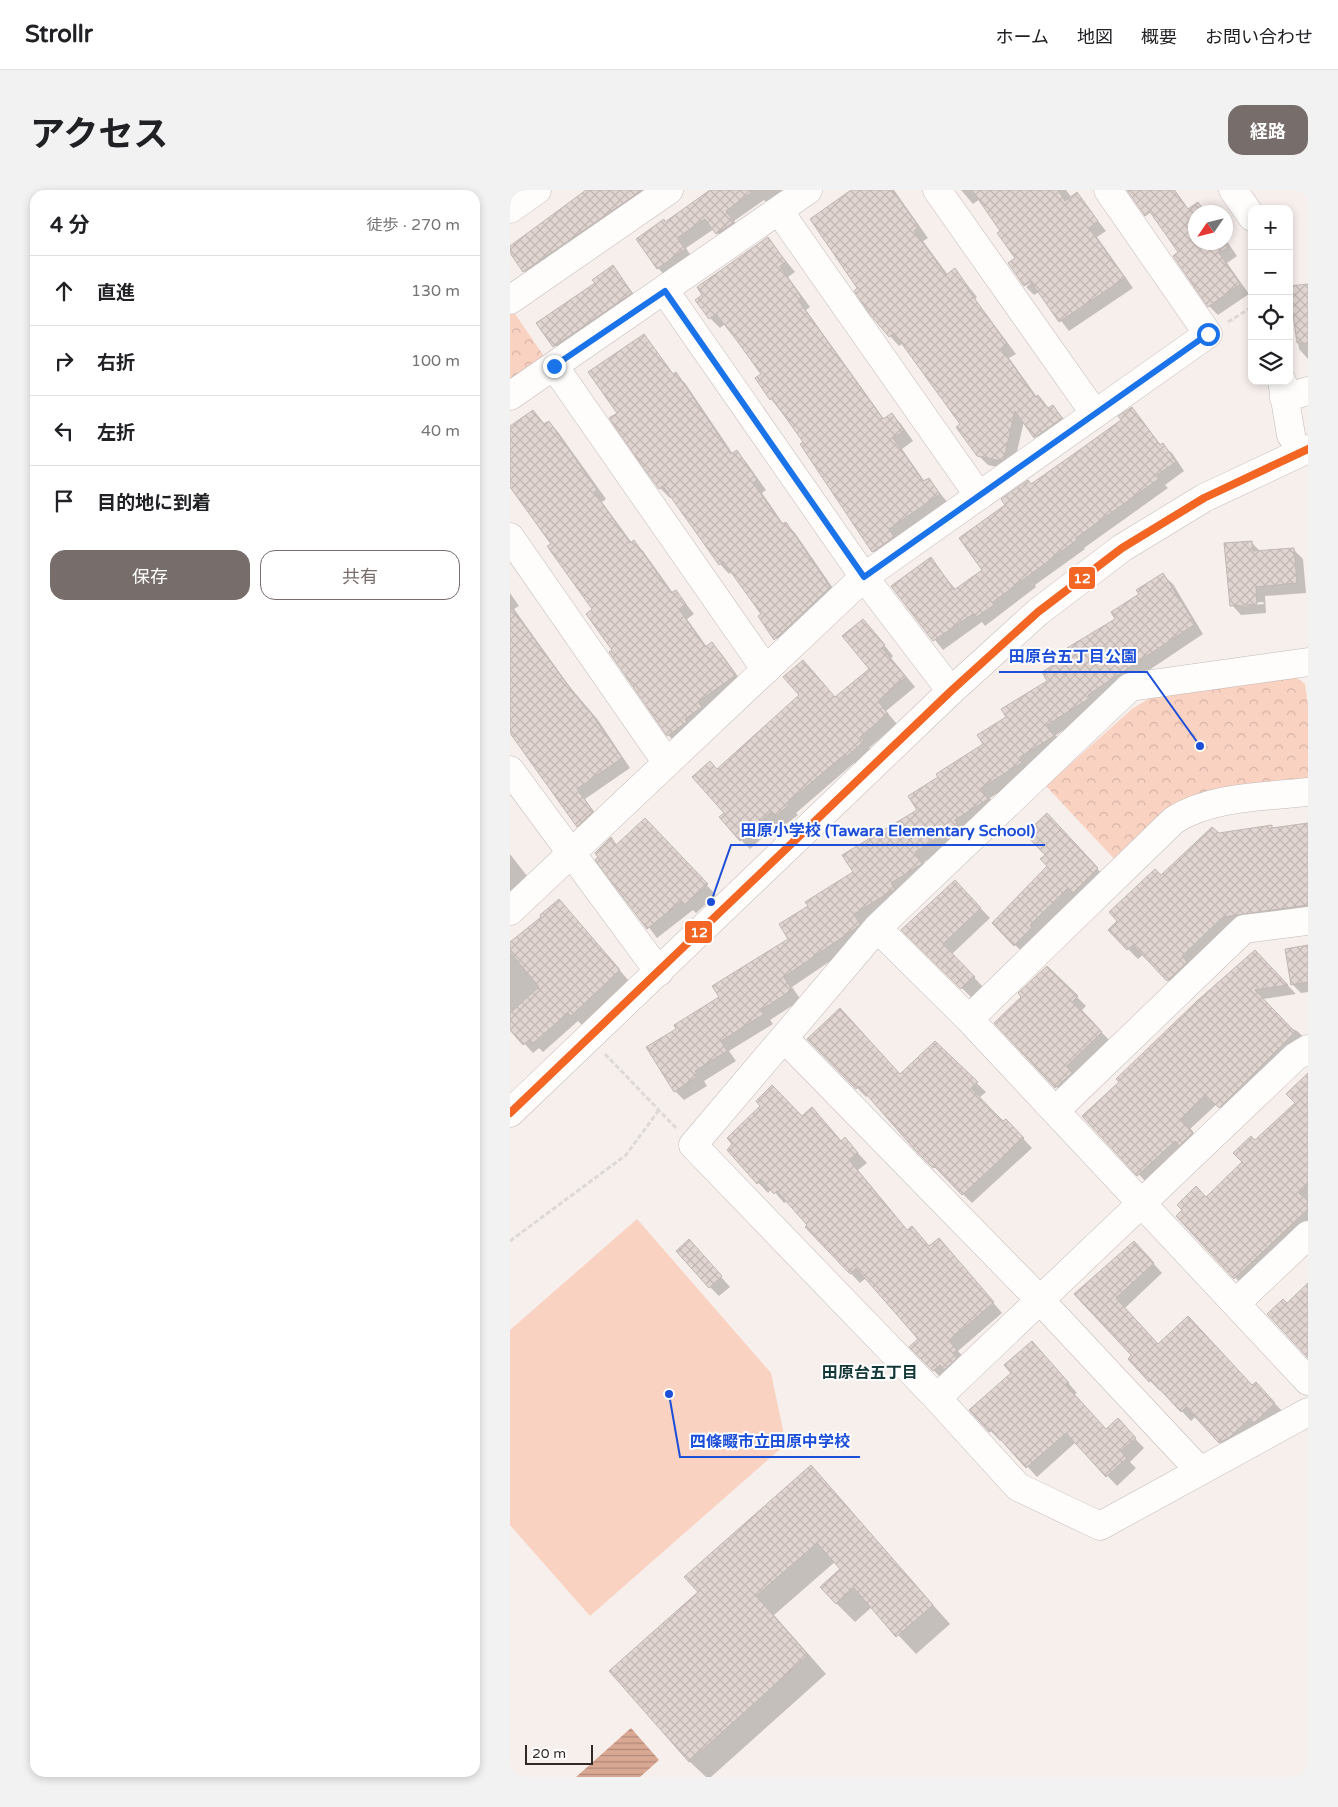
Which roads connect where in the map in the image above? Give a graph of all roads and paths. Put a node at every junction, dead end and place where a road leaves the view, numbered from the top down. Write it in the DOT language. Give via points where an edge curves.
graph roads {
  1 [pos="537,190"];
  2 [pos="669,190"];
  3 [pos="808,190"];
  4 [pos="937,190"];
  5 [pos="1108,190"];
  6 [pos="1233,190"];
  7 [pos="510,209"];
  8 [pos="779,211"];
  9 [pos="1248,211"];
  10 [pos="665,291"];
  11 [pos="510,300"];
  12 [pos="554,366"];
  13 [pos="1291,390"];
  14 [pos="510,396"];
  15 [pos="1095,414"];
  16 [pos="1299,442"];
  17 [pos="979,496"];
  18 [pos="510,537"];
  19 [pos="864,577"];
  20 [pos="1308,662"];
  21 [pos="766,670"];
  22 [pos="951,691"];
  23 [pos="668,763"];
  24 [pos="510,770"];
  25 [pos="1308,792"];
  26 [pos="571,855"];
  27 [pos="510,911"];
  28 [pos="1308,921"];
  29 [pos="877,928"];
  30 [pos="659,972"];
  31 [pos="969,1020"];
  32 [pos="589,1038"];
  33 [pos="784,1038"];
  34 [pos="1308,1049"];
  35 [pos="659,1110"];
  36 [pos="1055,1111"];
  37 [pos="510,1113"];
  38 [pos="693,1145"];
  39 [pos="1143,1202"];
  40 [pos="1308,1235"];
  41 [pos="510,1241"];
  42 [pos="1040,1300"];
  43 [pos="1236,1303"];
  44 [pos="1308,1381"];
  45 [pos="937,1398"];
  46 [pos="1308,1412"];
  47 [pos="1200,1471"];
  1 -- 7 [label="street"];
  2 -- 11 [label="street"];
  3 -- 8 [label="street"];
  4 -- 15 [label="street"];
  5 -- 15 [label="street" via="1208,334"];
  6 -- 9 [label="street"];
  8 -- 10 [label="street"];
  8 -- 17 [label="street"];
  10 -- 12 [label="street"];
  10 -- 19 [label="street"];
  12 -- 14 [label="street"];
  12 -- 21 [label="street"];
  13 -- 16 [label="street"];
  15 -- 17 [label="street"];
  16 -- 22 [label="street" via="1122,548 1038,612"];
  17 -- 19 [label="street"];
  18 -- 23 [label="street"];
  19 -- 21 [label="street"];
  19 -- 22 [label="street"];
  20 -- 29 [label="street" via="1130,687"];
  21 -- 23 [label="street"];
  22 -- 30 [label="street"];
  23 -- 26 [label="street"];
  24 -- 26 [label="street"];
  25 -- 31 [label="street" via="1213,804 1192,809 1174,820"];
  26 -- 27 [label="street"];
  26 -- 30 [label="street"];
  28 -- 36 [label="street" via="1244,930"];
  29 -- 31 [label="street"];
  29 -- 33 [label="street"];
  30 -- 32 [label="street"];
  31 -- 36 [label="street"];
  32 -- 35 [label="path"];
  32 -- 37 [label="street"];
  33 -- 38 [label="street"];
  33 -- 42 [label="street"];
  34 -- 39 [label="street" via="1294,1057"];
  35 -- 38 [label="path"];
  35 -- 41 [label="path" via="626,1155"];
  36 -- 39 [label="street"];
  38 -- 45 [label="street"];
  39 -- 42 [label="street"];
  39 -- 43 [label="street"];
  40 -- 43 [label="street"];
  42 -- 45 [label="street"];
  42 -- 47 [label="street"];
  43 -- 44 [label="street"];
  45 -- 47 [label="street" via="1018,1487 1100,1526"];
  46 -- 47 [label="street"];
}
